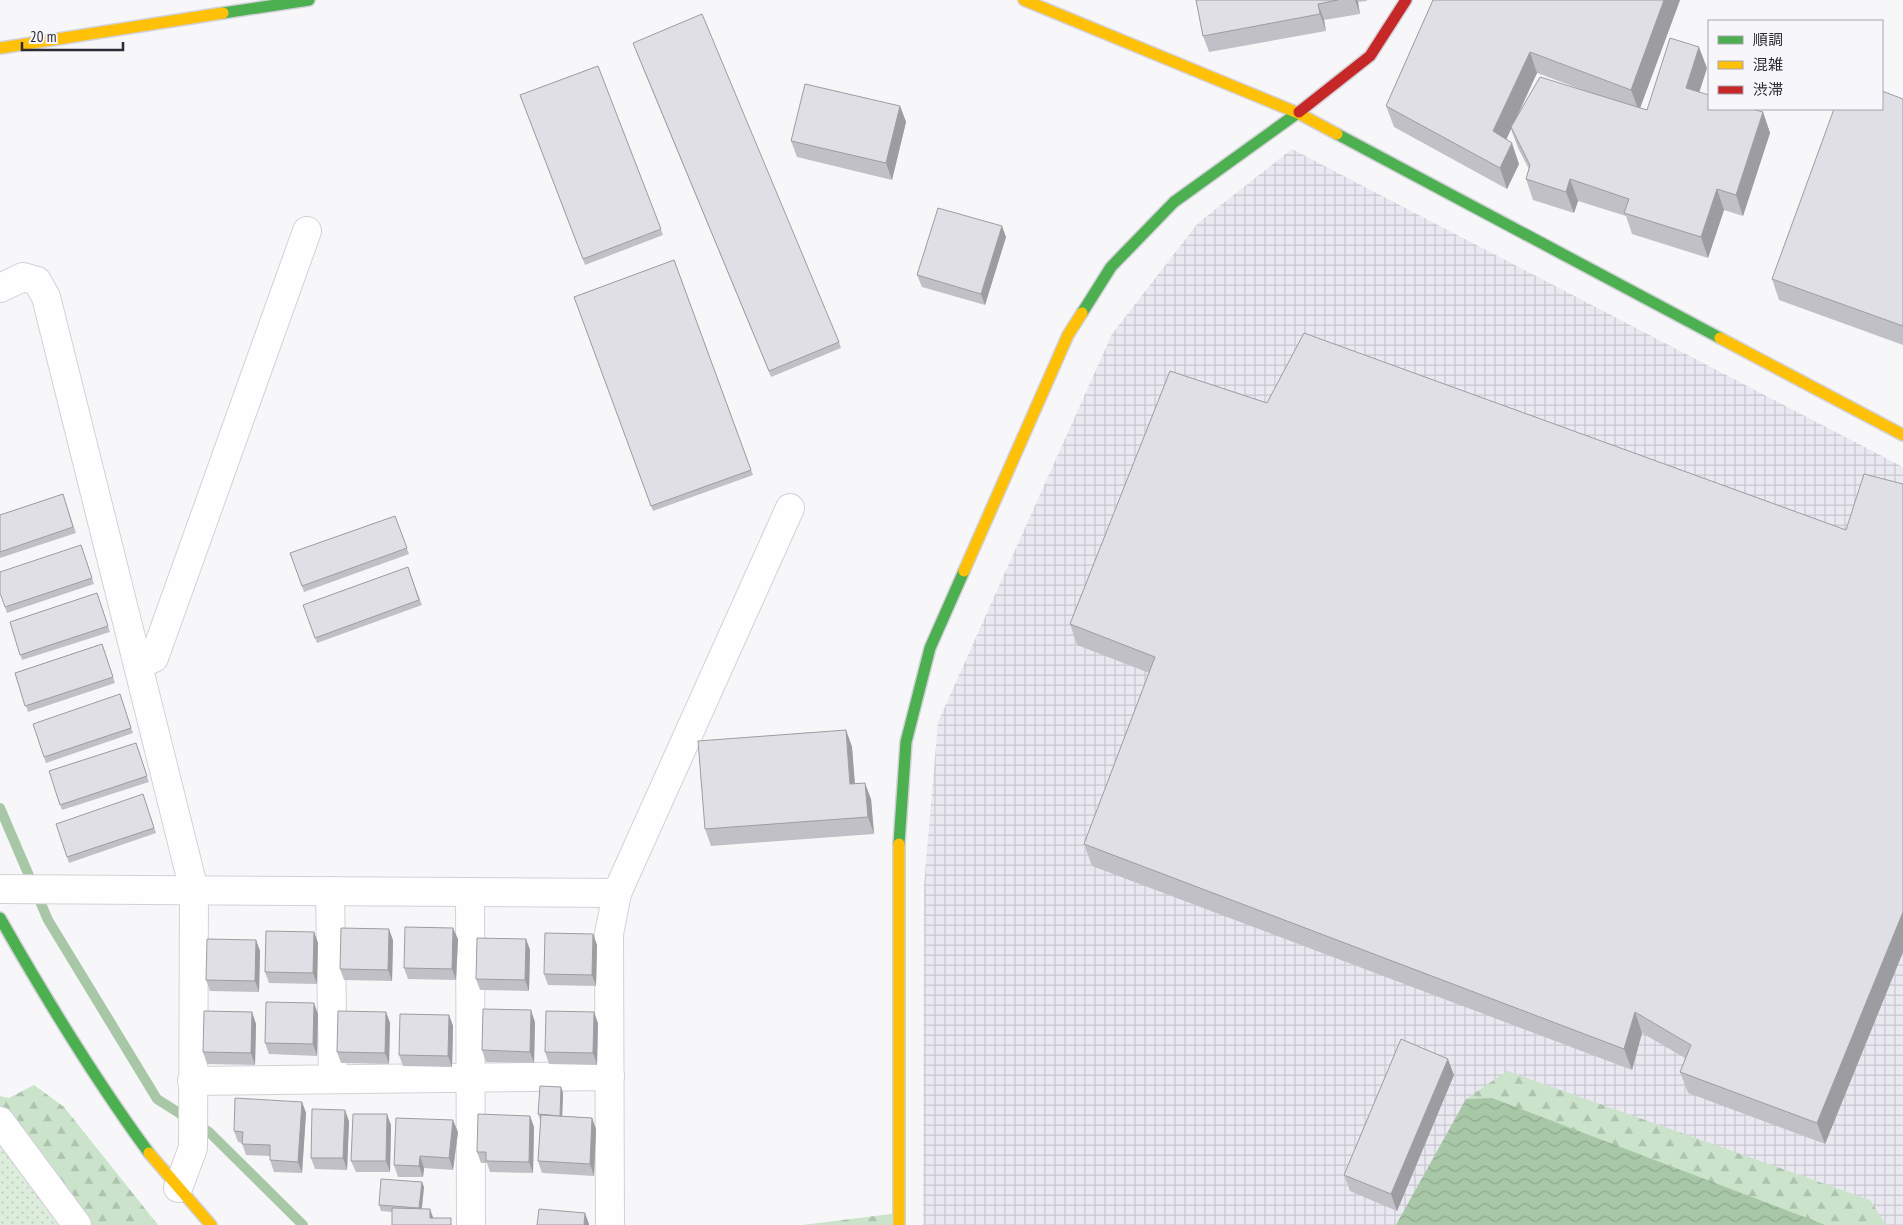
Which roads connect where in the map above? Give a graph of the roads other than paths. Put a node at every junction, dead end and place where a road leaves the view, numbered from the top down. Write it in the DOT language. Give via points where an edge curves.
graph roads {
  1 [pos="309,0"];
  2 [pos="1024,0"];
  3 [pos="1406,0"];
  4 [pos="0,48"];
  5 [pos="1298,113"];
  6 [pos="307,231"];
  7 [pos="0,288"];
  8 [pos="1903,435"];
  9 [pos="790,508"];
  10 [pos="138,665"];
  11 [pos="0,889"];
  12 [pos="194,890"];
  13 [pos="330,891"];
  14 [pos="470,892"];
  15 [pos="616,892"];
  16 [pos="0,918"];
  17 [pos="610,1076"];
  18 [pos="470,1078"];
  19 [pos="333,1079"];
  20 [pos="192,1081"];
  21 [pos="0,1121"];
  22 [pos="178,1188"];
  23 [pos="77,1225"];
  24 [pos="211,1225"];
  25 [pos="471,1225"];
  26 [pos="610,1225"];
  27 [pos="899,1225"];
  1 -- 4 [label="main road"];
  2 -- 5 [label="main road"];
  3 -- 5 [label="main road" via="1370,56"];
  5 -- 8 [label="main road"];
  5 -- 27 [label="main road" via="1174,202 1111,267 1068,335 930,648 906,742 898,864"];
  6 -- 10 [label="street" via="154,658"];
  7 -- 10 [label="street" via="23,277 37,281 46,297"];
  9 -- 15 [label="street"];
  10 -- 12 [label="street"];
  11 -- 12 [label="street"];
  12 -- 13 [label="street"];
  12 -- 20 [label="street"];
  13 -- 14 [label="street"];
  13 -- 19 [label="street"];
  14 -- 15 [label="street"];
  14 -- 18 [label="street"];
  15 -- 17 [label="street" via="609,934"];
  16 -- 22 [label="main road" via="108,1097"];
  17 -- 18 [label="street"];
  17 -- 26 [label="street"];
  18 -- 19 [label="street"];
  18 -- 25 [label="street"];
  19 -- 20 [label="street"];
  20 -- 22 [label="street" via="193,1148"];
  21 -- 23 [label="street"];
  22 -- 24 [label="main road"];
}
